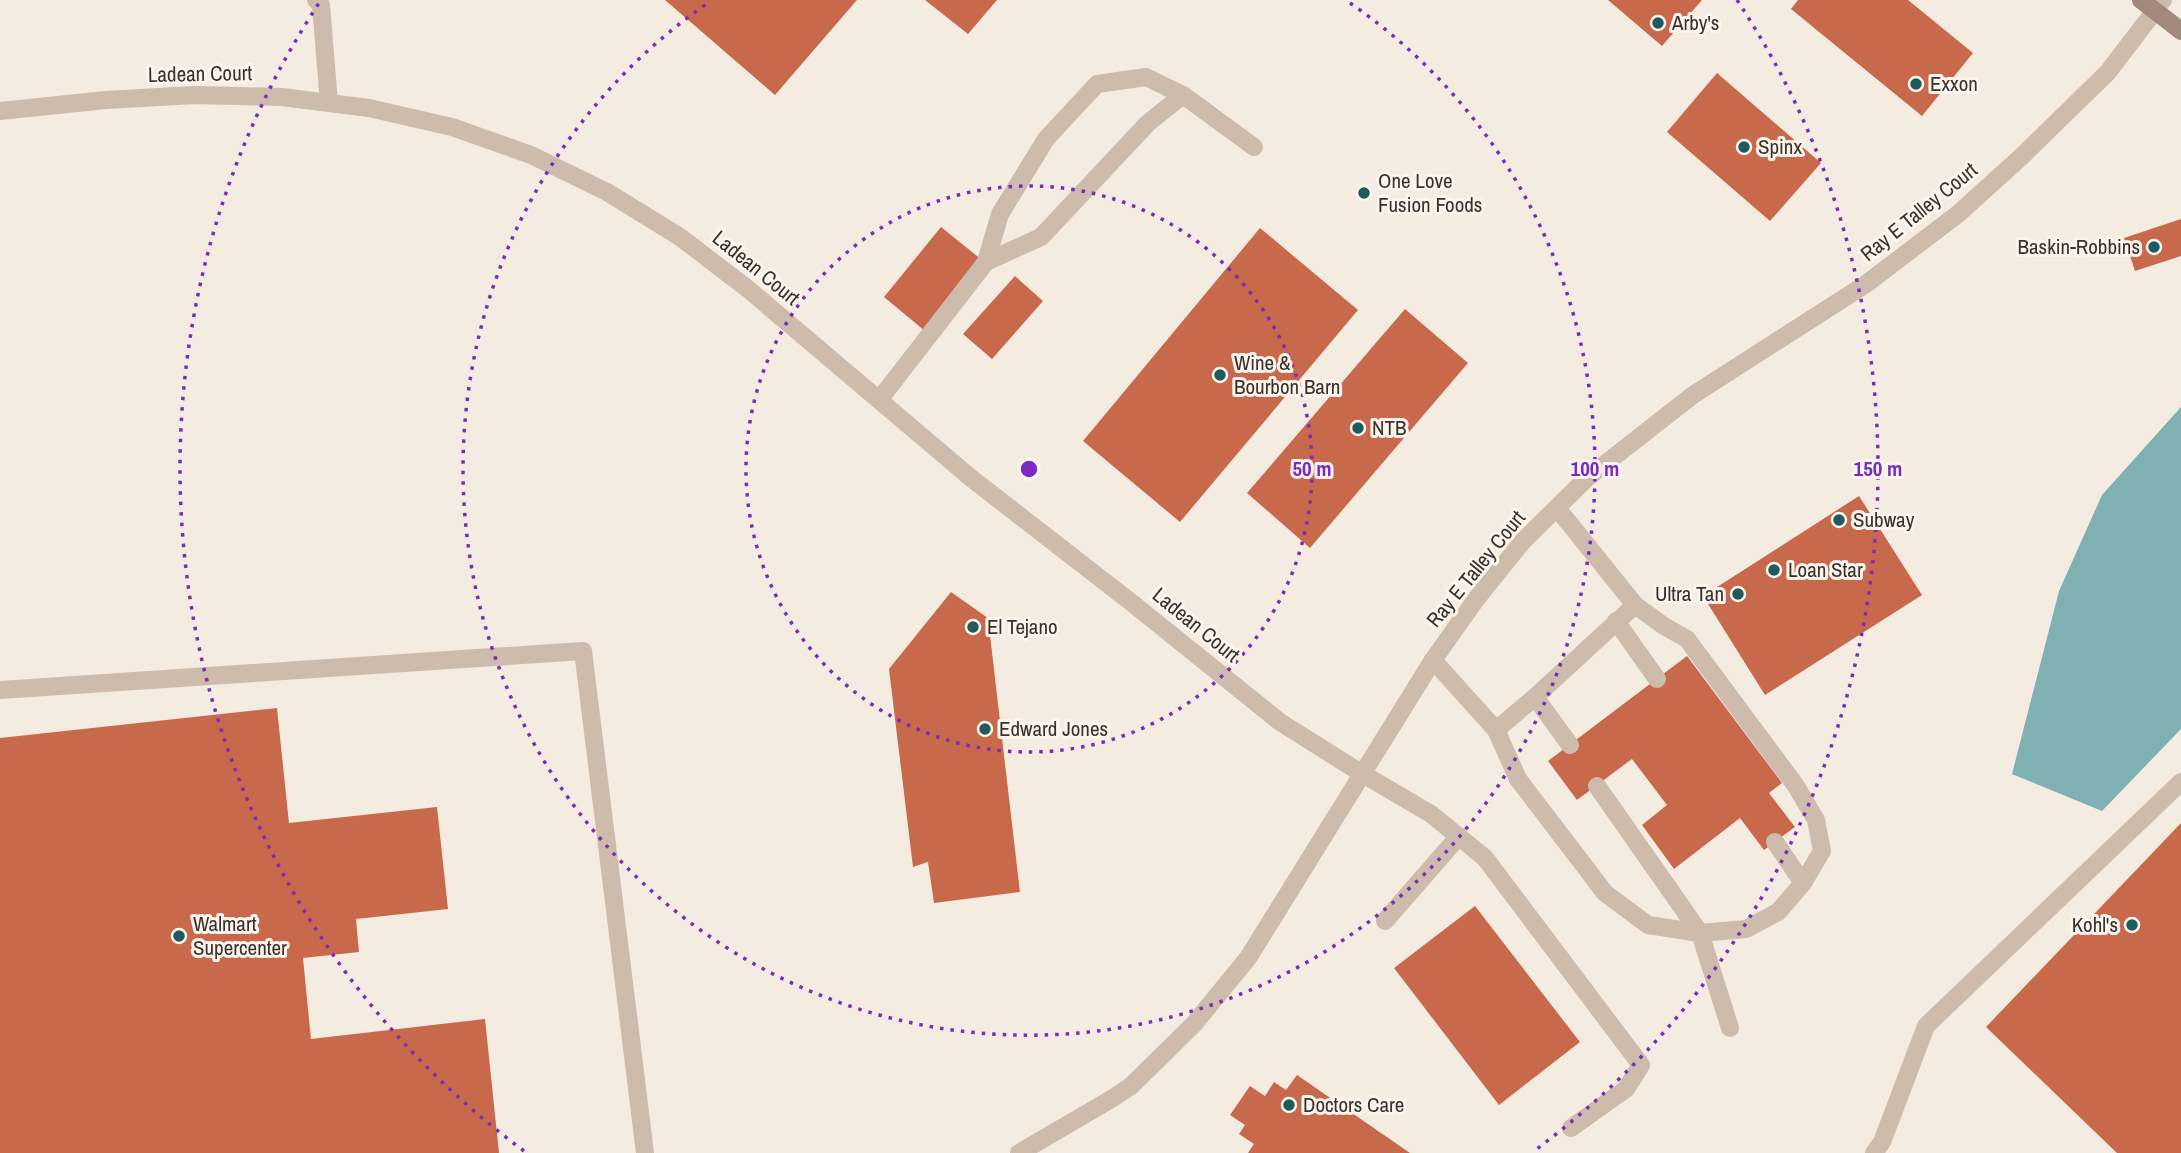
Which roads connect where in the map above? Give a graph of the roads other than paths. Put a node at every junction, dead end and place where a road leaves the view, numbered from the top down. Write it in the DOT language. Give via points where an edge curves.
graph roads {
  1 [pos="316,0"];
  2 [pos="2153,4"];
  3 [pos="2181,31"];
  4 [pos="1183,95"];
  5 [pos="329,103"];
  6 [pos="0,111"];
  7 [pos="1254,147"];
  8 [pos="986,262"];
  9 [pos="879,400"];
  10 [pos="1557,508"];
  11 [pos="1635,606"];
  12 [pos="1616,621"];
  13 [pos="1433,660"];
  14 [pos="1657,679"];
  15 [pos="0,690"];
  16 [pos="1535,697"];
  17 [pos="1496,730"];
  18 [pos="1570,745"];
  19 [pos="1361,773"];
  20 [pos="2181,782"];
  21 [pos="1597,786"];
  22 [pos="1459,836"];
  23 [pos="1775,842"];
  24 [pos="1803,883"];
  25 [pos="1385,921"];
  26 [pos="1700,933"];
  27 [pos="1730,1028"];
  28 [pos="1571,1128"];
  29 [pos="645,1153"];
  30 [pos="1019,1153"];
  31 [pos="1874,1153"];
  1 -- 5 [label="street" via="321,5"];
  2 -- 3 [label="main road"];
  2 -- 10 [label="street, Ray E Talley Court" via="2108,72 1958,214 1866,284 1692,395 1587,478"];
  4 -- 7 [label="street"];
  4 -- 8 [label="street" via="1148,123 1041,237"];
  4 -- 8 [label="street" via="1146,77 1097,84 1046,139 1006,203"];
  5 -- 6 [label="street, Ladean Court" via="194,95"];
  5 -- 9 [label="street, Ladean Court" via="452,127 531,155 607,192 729,274"];
  8 -- 9 [label="street"];
  9 -- 19 [label="street, Ladean Court" via="1280,722"];
  10 -- 11 [label="street"];
  10 -- 13 [label="street, Ray E Talley Court" via="1522,541"];
  11 -- 12 [label="street"];
  11 -- 24 [label="street" via="1687,639 1796,786 1816,820 1822,851"];
  12 -- 14 [label="street"];
  12 -- 16 [label="street"];
  13 -- 17 [label="street"];
  13 -- 19 [label="street, Ray E Talley Court"];
  15 -- 29 [label="street" via="583,651"];
  16 -- 17 [label="street"];
  16 -- 18 [label="street"];
  17 -- 26 [label="street" via="1518,779 1605,893 1648,925"];
  19 -- 22 [label="street, Ladean Court"];
  19 -- 30 [label="street, Ray E Talley Court" via="1248,958 1194,1024 1131,1086"];
  20 -- 31 [label="street" via="1926,1026"];
  21 -- 26 [label="street"];
  22 -- 25 [label="street"];
  22 -- 28 [label="street, Ladean Court" via="1485,858 1641,1065 1626,1089"];
  23 -- 24 [label="street"];
  24 -- 26 [label="street" via="1778,912 1746,929"];
  26 -- 27 [label="street"];
}
